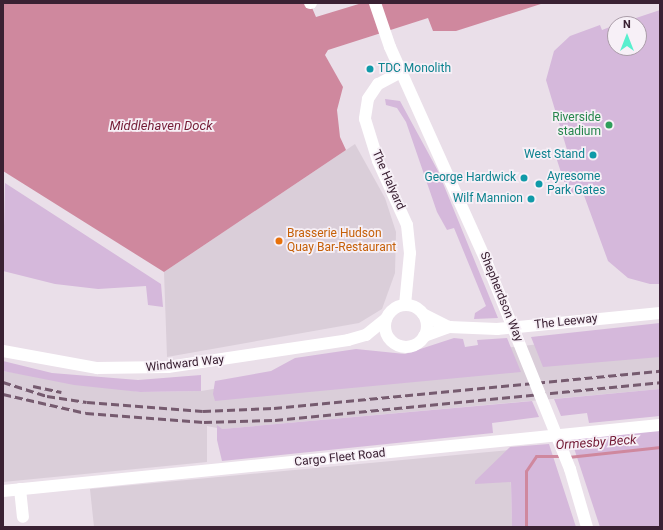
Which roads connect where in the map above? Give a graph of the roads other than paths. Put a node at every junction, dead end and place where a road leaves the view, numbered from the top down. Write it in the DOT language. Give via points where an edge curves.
graph roads {
  1 [pos="374,3"];
  2 [pos="401,72"];
  3 [pos="405,305"];
  4 [pos="660,313"];
  5 [pos="423,314"];
  6 [pos="386,319"];
  7 [pos="449,327"];
  8 [pos="366,335"];
  9 [pos="424,336"];
  10 [pos="392,341"];
  11 [pos="3,351"];
  12 [pos="660,425"];
  13 [pos="20,489"];
  14 [pos="3,491"];
  15 [pos="23,517"];
  16 [pos="587,527"];
  1 -- 2 [label="street, Shepherdson Way"];
  2 -- 3 [label="street, The Halyard" via="378,84 368,98 365,119 378,161 407,225 410,253"];
  2 -- 16 [label="street, Shepherdson Way, bridge" via="486,261 570,469"];
  3 -- 5 [label="street"];
  3 -- 6 [label="street" via="393,309"];
  4 -- 7 [label="street, The Leeway" via="497,329"];
  5 -- 7 [label="street, The Leeway"];
  5 -- 9 [label="street" via="427,328"];
  6 -- 8 [label="street, Windward Way"];
  6 -- 10 [label="street" via="386,331"];
  7 -- 9 [label="street, The Leeway"];
  8 -- 10 [label="street, Windward Way"];
  8 -- 11 [label="street, Windward Way" via="168,367 97,368"];
  9 -- 10 [label="street" via="408,346"];
  12 -- 13 [label="street, Cargo Fleet Road"];
  13 -- 14 [label="street, Cargo Fleet Road"];
  13 -- 15 [label="street"];
}
